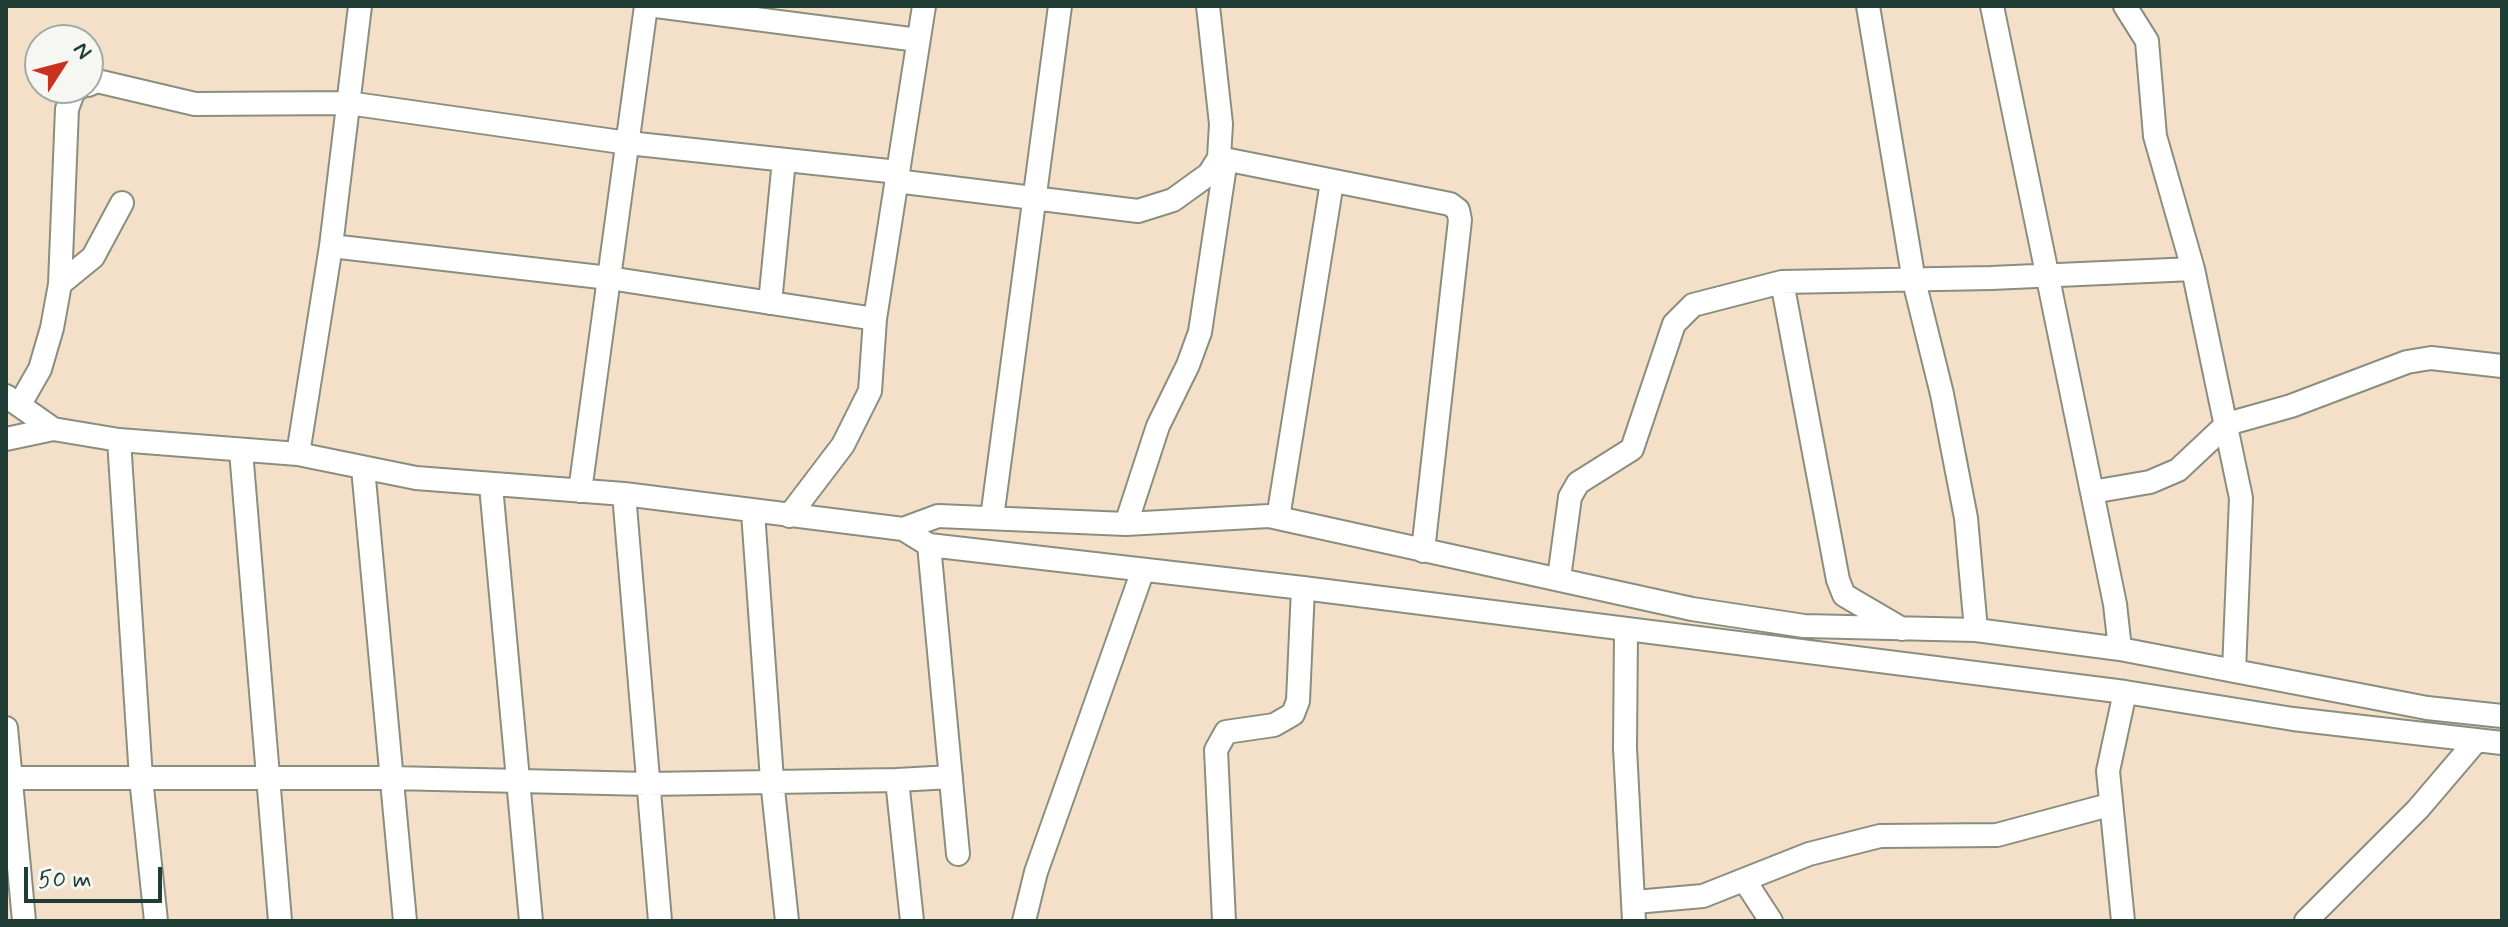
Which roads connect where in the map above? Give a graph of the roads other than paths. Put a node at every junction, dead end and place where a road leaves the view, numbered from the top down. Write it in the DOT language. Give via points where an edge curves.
graph roads {
  1 [pos="360,6"];
  2 [pos="646,6"];
  3 [pos="656,6"];
  4 [pos="924,6"];
  5 [pos="1060,6"];
  6 [pos="1208,6"];
  7 [pos="1868,6"];
  8 [pos="1992,6"];
  9 [pos="2125,6"];
  10 [pos="918,40"];
  11 [pos="104,83"];
  12 [pos="348,103"];
  13 [pos="69,104"];
  14 [pos="628,143"];
  15 [pos="1222,158"];
  16 [pos="784,160"];
  17 [pos="897,176"];
  18 [pos="1332,182"];
  19 [pos="1036,199"];
  20 [pos="122,203"];
  21 [pos="331,246"];
  22 [pos="2193,269"];
  23 [pos="2048,276"];
  24 [pos="609,278"];
  25 [pos="1914,281"];
  26 [pos="1782,282"];
  27 [pos="60,284"];
  28 [pos="770,303"];
  29 [pos="875,319"];
  30 [pos="2502,366"];
  31 [pos="13,400"];
  32 [pos="2227,424"];
  33 [pos="53,429"];
  34 [pos="6,439"];
  35 [pos="119,440"];
  36 [pos="241,451"];
  37 [pos="298,454"];
  38 [pos="363,468"];
  39 [pos="491,486"];
  40 [pos="580,491"];
  41 [pos="2092,492"];
  42 [pos="624,494"];
  43 [pos="753,512"];
  44 [pos="789,516"];
  45 [pos="992,518"];
  46 [pos="1278,518"];
  47 [pos="1126,524"];
  48 [pos="903,529"];
  49 [pos="929,545"];
  50 [pos="1423,551"];
  51 [pos="1143,570"];
  52 [pos="1559,578"];
  53 [pos="1303,588"];
  54 [pos="1976,630"];
  55 [pos="1626,631"];
  56 [pos="1906,631"];
  57 [pos="2120,649"];
  58 [pos="2234,671"];
  59 [pos="2125,692"];
  60 [pos="2502,716"];
  61 [pos="6,728"];
  62 [pos="2476,741"];
  63 [pos="2502,743"];
  64 [pos="951,777"];
  65 [pos="8,778"];
  66 [pos="141,778"];
  67 [pos="392,778"];
  68 [pos="267,779"];
  69 [pos="772,780"];
  70 [pos="897,780"];
  71 [pos="517,783"];
  72 [pos="648,784"];
  73 [pos="2109,805"];
  74 [pos="958,854"];
  75 [pos="1745,881"];
  76 [pos="1635,912"];
  77 [pos="2314,918"];
  78 [pos="24,921"];
  79 [pos="156,921"];
  80 [pos="280,921"];
  81 [pos="405,921"];
  82 [pos="531,921"];
  83 [pos="660,921"];
  84 [pos="787,921"];
  85 [pos="912,921"];
  86 [pos="1024,921"];
  87 [pos="1224,921"];
  88 [pos="1771,921"];
  89 [pos="2123,921"];
  1 -- 12 [label="street"];
  2 -- 14 [label="street"];
  3 -- 10 [label="street"];
  4 -- 10 [label="street"];
  5 -- 19 [label="street"];
  6 -- 15 [label="street"];
  7 -- 25 [label="street"];
  8 -- 23 [label="street"];
  9 -- 22 [label="street" via="2147,41 2155,136"];
  10 -- 17 [label="street"];
  11 -- 12 [label="street" via="195,104"];
  12 -- 14 [label="street"];
  12 -- 21 [label="street"];
  13 -- 27 [label="street"];
  14 -- 16 [label="street"];
  14 -- 24 [label="street"];
  15 -- 18 [label="street"];
  15 -- 19 [label="street" via="1209,174 1157,207 1138,211"];
  15 -- 47 [label="street" via="1200,332 1158,426"];
  16 -- 17 [label="street"];
  16 -- 28 [label="street"];
  17 -- 19 [label="street"];
  17 -- 29 [label="street"];
  18 -- 46 [label="street"];
  18 -- 50 [label="street" via="1450,204 1458,210"];
  19 -- 45 [label="street"];
  20 -- 27 [label="street" via="93,257"];
  21 -- 24 [label="street"];
  21 -- 37 [label="street"];
  22 -- 23 [label="street"];
  22 -- 32 [label="street"];
  23 -- 25 [label="street"];
  23 -- 41 [label="street"];
  24 -- 28 [label="street"];
  24 -- 40 [label="street"];
  25 -- 26 [label="street"];
  25 -- 54 [label="street" via="1966,518"];
  26 -- 52 [label="street" via="1713,297 1680,314 1637,441 1622,457 1578,483 1570,497"];
  26 -- 56 [label="street" via="1838,580 1844,595"];
  27 -- 31 [label="street" via="49,346"];
  28 -- 29 [label="street"];
  29 -- 44 [label="street" via="870,391 843,445"];
  30 -- 32 [label="street" via="2419,359"];
  31 -- 33 [label="street"];
  32 -- 41 [label="street" via="2178,470 2150,482"];
  32 -- 58 [label="street" via="2241,498"];
  33 -- 34 [label="street"];
  33 -- 35 [label="street"];
  35 -- 36 [label="street"];
  35 -- 66 [label="street"];
  36 -- 37 [label="street"];
  36 -- 68 [label="street"];
  37 -- 38 [label="street"];
  38 -- 39 [label="street"];
  38 -- 67 [label="street"];
  39 -- 40 [label="street"];
  39 -- 71 [label="street"];
  40 -- 42 [label="street"];
  41 -- 57 [label="street"];
  42 -- 43 [label="street"];
  42 -- 72 [label="street"];
  43 -- 44 [label="street"];
  43 -- 69 [label="street"];
  44 -- 48 [label="street"];
  45 -- 47 [label="street"];
  45 -- 48 [label="street" via="938,516"];
  46 -- 47 [label="street"];
  46 -- 50 [label="street"];
  48 -- 49 [label="street"];
  49 -- 51 [label="street"];
  49 -- 64 [label="street"];
  50 -- 52 [label="street"];
  51 -- 53 [label="street"];
  51 -- 86 [label="street" via="1036,872"];
  52 -- 56 [label="street" via="1692,609 1790,624"];
  53 -- 55 [label="street"];
  53 -- 87 [label="street" via="1293,714 1274,725 1226,732 1216,750"];
  54 -- 56 [label="street"];
  54 -- 57 [label="street"];
  55 -- 59 [label="street"];
  55 -- 76 [label="street" via="1625,748"];
  57 -- 58 [label="street"];
  58 -- 60 [label="street" via="2427,708"];
  59 -- 62 [label="street"];
  59 -- 73 [label="street" via="2108,771"];
  61 -- 65 [label="street"];
  62 -- 63 [label="street"];
  62 -- 77 [label="street"];
  64 -- 70 [label="street"];
  64 -- 74 [label="street"];
  65 -- 66 [label="street"];
  65 -- 78 [label="street"];
  66 -- 68 [label="street"];
  66 -- 79 [label="street"];
  67 -- 68 [label="street"];
  67 -- 71 [label="street"];
  67 -- 81 [label="street"];
  68 -- 80 [label="street"];
  69 -- 70 [label="street"];
  69 -- 72 [label="street"];
  69 -- 84 [label="street"];
  70 -- 85 [label="street"];
  71 -- 72 [label="street"];
  71 -- 82 [label="street"];
  72 -- 83 [label="street"];
  73 -- 75 [label="street" via="1997,835 1880,836 1809,854"];
  73 -- 89 [label="street"];
  75 -- 76 [label="street"];
  75 -- 88 [label="street"];
}
